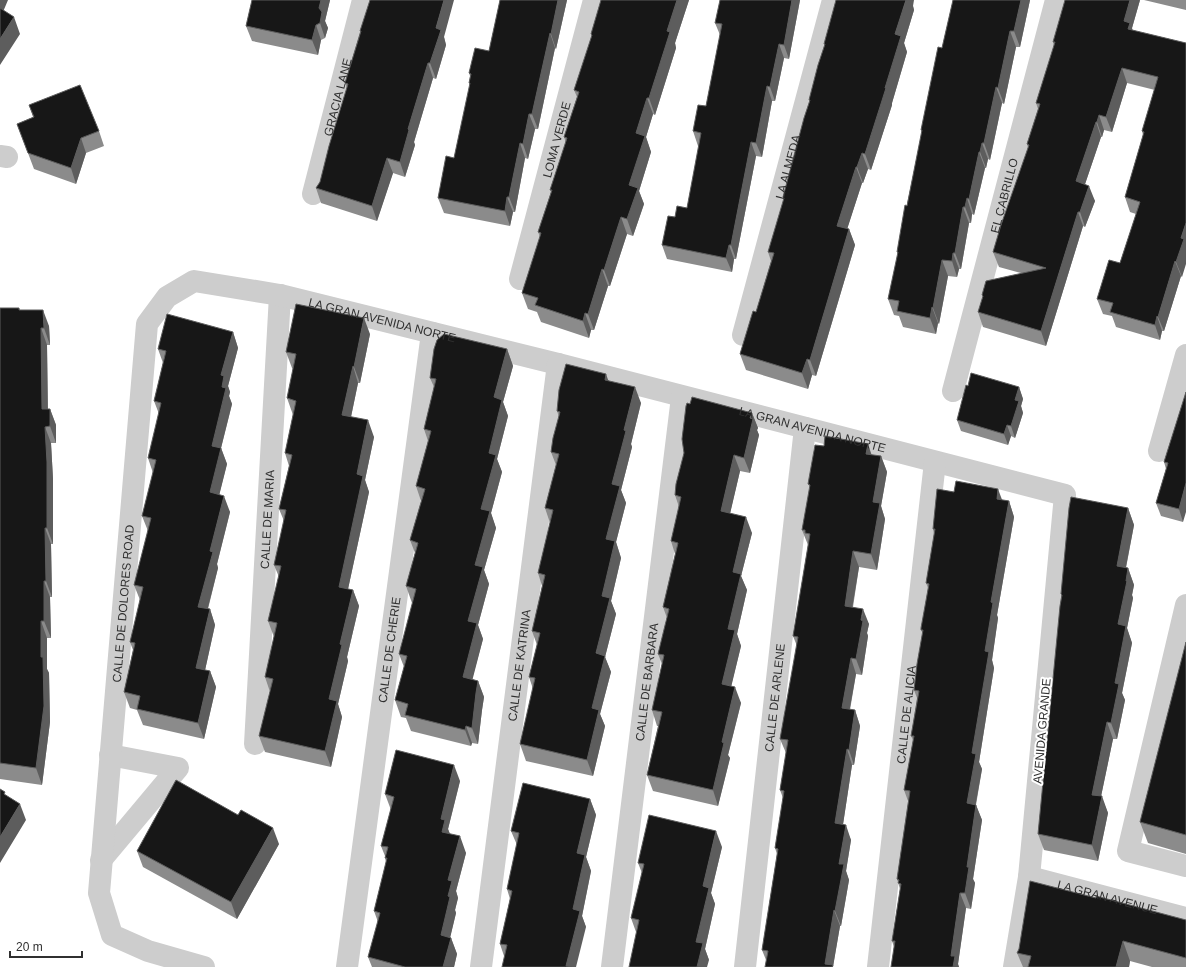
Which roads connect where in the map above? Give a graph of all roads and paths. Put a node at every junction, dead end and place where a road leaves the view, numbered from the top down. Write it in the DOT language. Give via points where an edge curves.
graph roads {
  1 [pos="363,0"];
  2 [pos="594,0"];
  3 [pos="833,0"];
  4 [pos="1056,0"];
  5 [pos="312,194"];
  6 [pos="520,279"];
  7 [pos="280,295"];
  8 [pos="432,333"];
  9 [pos="743,335"];
  10 [pos="1186,355"];
  11 [pos="558,364"];
  12 [pos="953,392"];
  13 [pos="682,397"];
  14 [pos="805,428"];
  15 [pos="1159,451"];
  16 [pos="935,462"];
  17 [pos="1065,495"];
  18 [pos="1186,605"];
  19 [pos="255,744"];
  20 [pos="110,755"];
  21 [pos="101,860"];
  22 [pos="1186,866"];
  23 [pos="1028,877"];
  24 [pos="1186,918"];
  25 [pos="204,967"];
  26 [pos="347,967"];
  27 [pos="481,967"];
  28 [pos="612,967"];
  29 [pos="744,967"];
  30 [pos="878,967"];
  31 [pos="1014,967"];
  1 -- 5 [label="street, GRACIA LANE"];
  2 -- 6 [label="street, LOMA VERDE"];
  3 -- 9 [label="street, LA ALMEDA"];
  4 -- 12 [label="street, EL CABRILLO"];
  7 -- 8 [label="street, LA GRAN AVENIDA NORTE"];
  7 -- 19 [label="street, CALLE DE MARIA"];
  7 -- 20 [label="street, CALLE DE DOLORES ROAD" via="194,281 167,297 147,324"];
  8 -- 11 [label="street, LA GRAN AVENIDA NORTE"];
  8 -- 26 [label="street, CALLE DE CHERIE"];
  10 -- 15 [label="street"];
  11 -- 13 [label="street, LA GRAN AVENIDA NORTE"];
  11 -- 27 [label="street, CALLE DE KATRINA"];
  13 -- 14 [label="street, LA GRAN AVENIDA NORTE"];
  13 -- 28 [label="street, CALLE DE BARBARA"];
  14 -- 16 [label="street, LA GRAN AVENIDA NORTE"];
  14 -- 29 [label="street, CALLE DE ARLENE"];
  16 -- 17 [label="street, LA GRAN AVENIDA NORTE"];
  16 -- 30 [label="street, CALLE DE ALICIA"];
  17 -- 23 [label="street, AVENIDA GRANDE"];
  18 -- 22 [label="street" via="1128,851"];
  20 -- 21 [label="street, CALLE DE DOLORES ROAD"];
  20 -- 21 [label="street" via="178,768"];
  21 -- 25 [label="street, CALLE DE DOLORES ROAD" via="98,893 112,936 148,951"];
  23 -- 24 [label="street, LA GRAN AVENUE"];
  23 -- 31 [label="street, AVENIDA GRANDE"];
}
